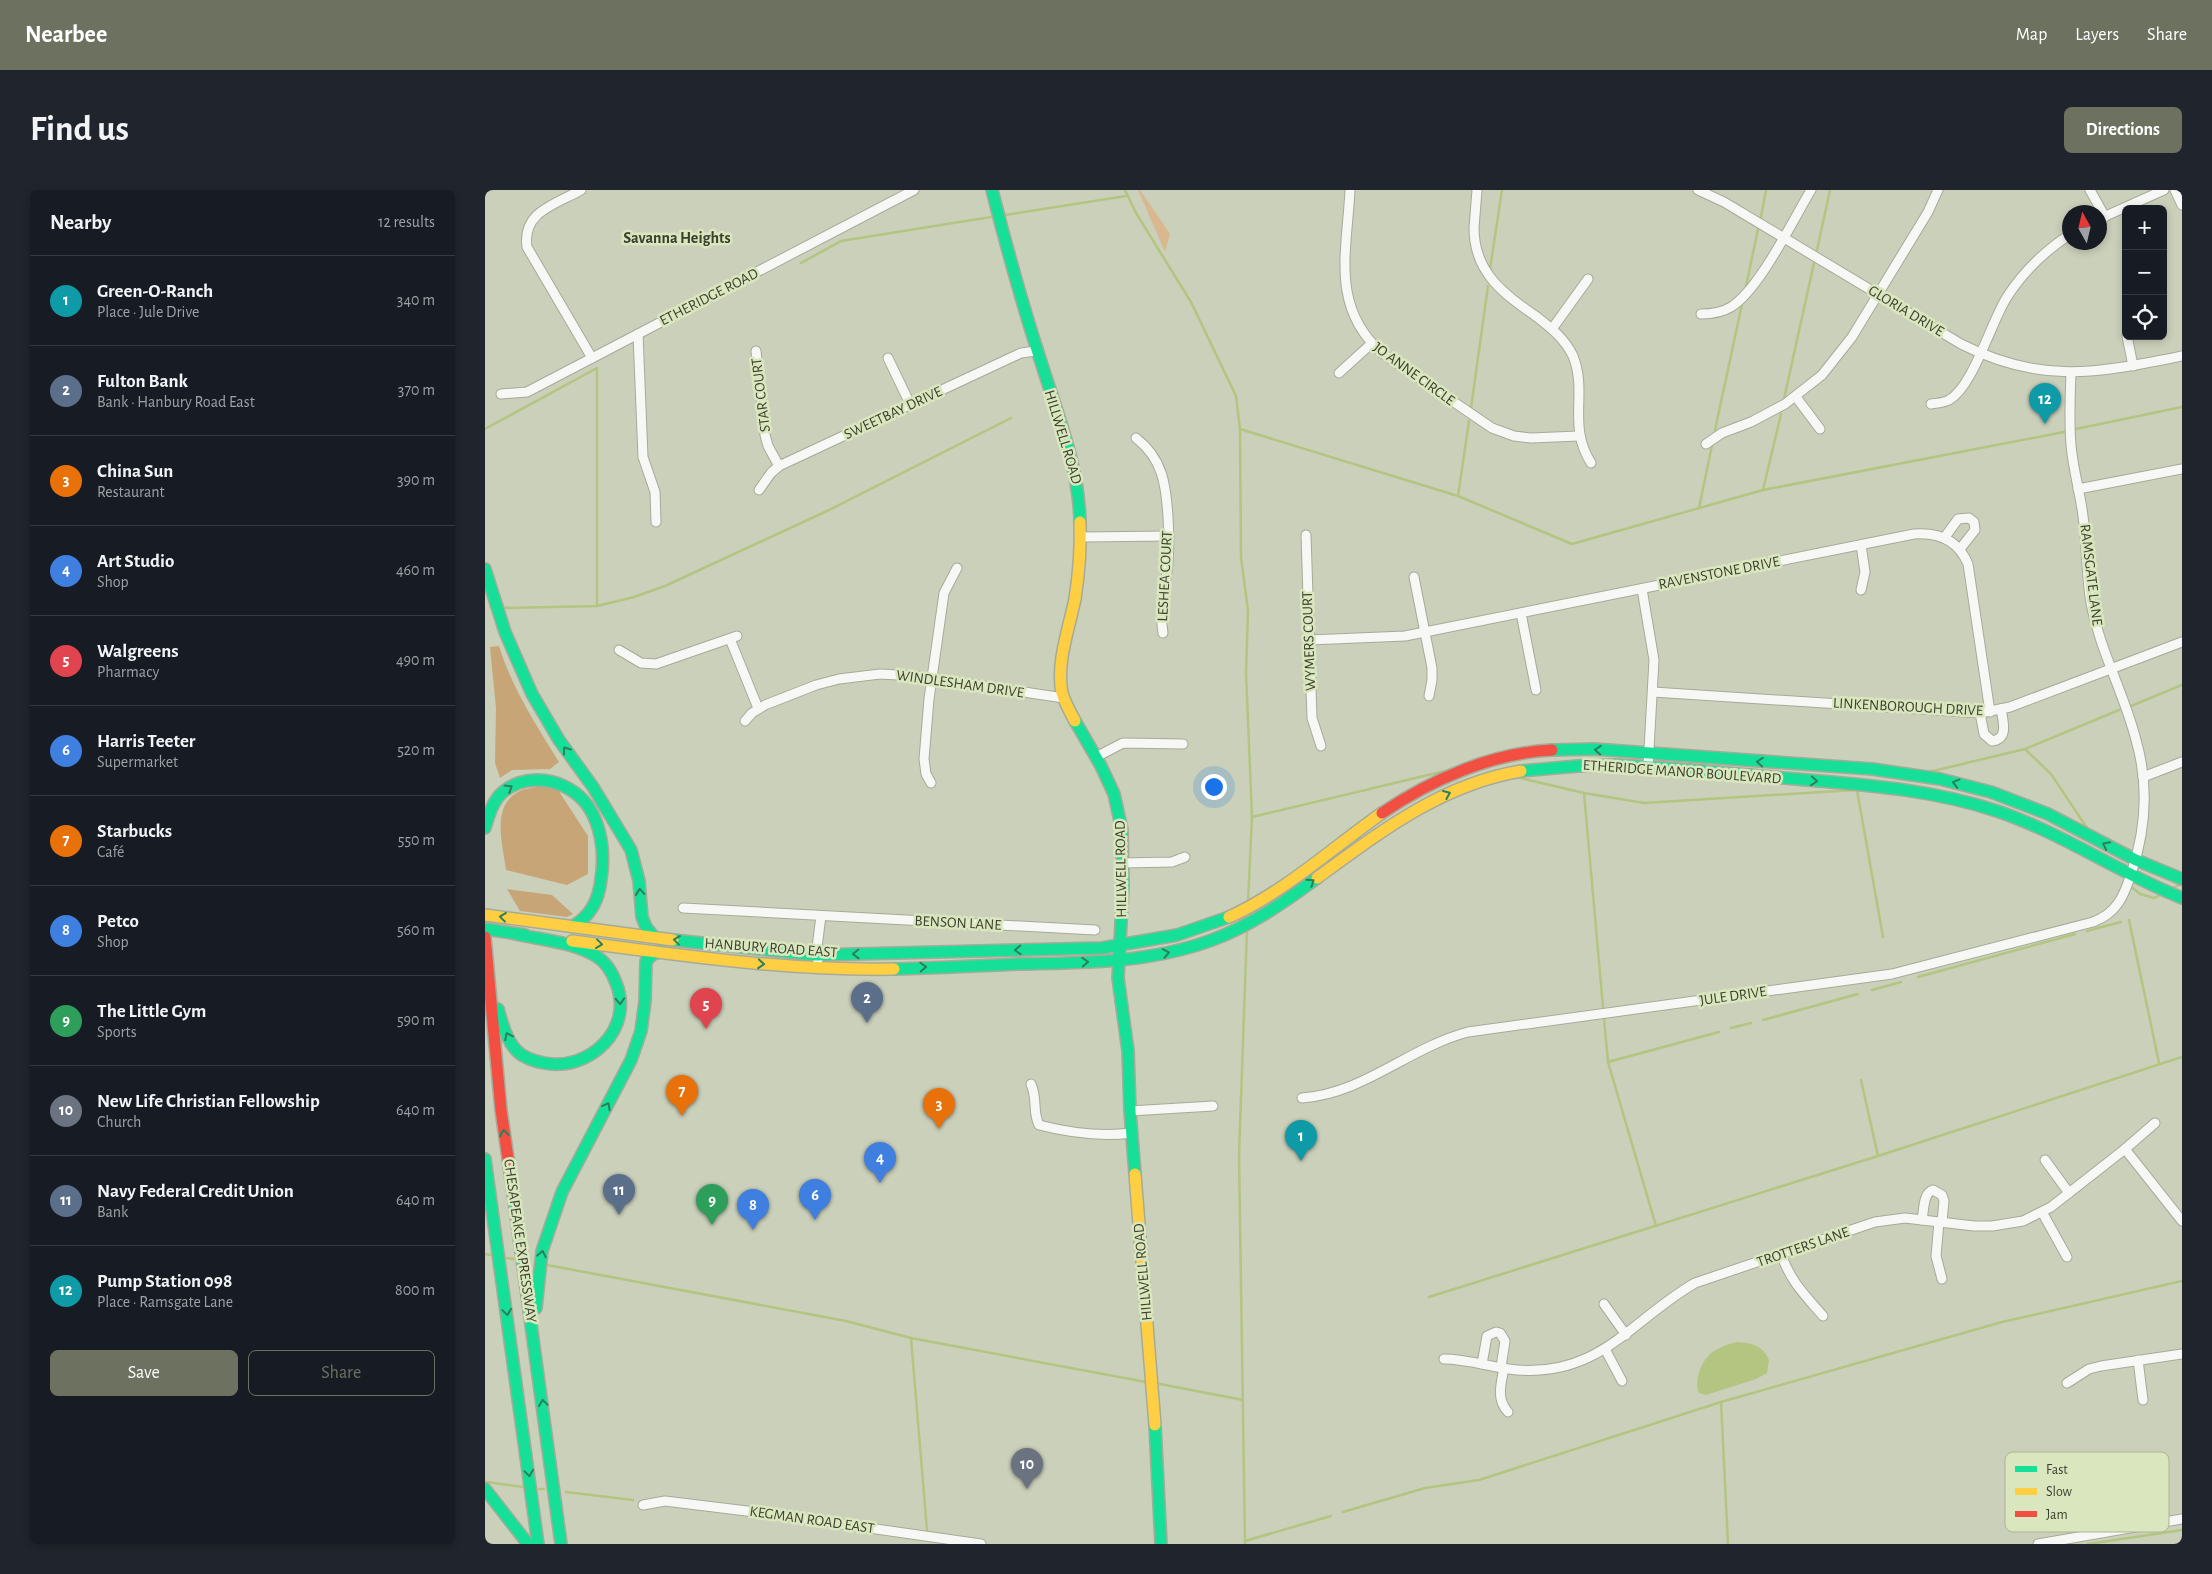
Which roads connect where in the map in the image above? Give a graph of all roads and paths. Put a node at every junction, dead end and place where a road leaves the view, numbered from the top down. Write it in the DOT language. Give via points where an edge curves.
graph roads {
  1 [pos="581,190"];
  2 [pos="914,190"];
  3 [pos="992,190"];
  4 [pos="1350,190"];
  5 [pos="1477,190"];
  6 [pos="1699,190"];
  7 [pos="1811,190"];
  8 [pos="1938,190"];
  9 [pos="2090,190"];
  10 [pos="2164,190"];
  11 [pos="2175,190"];
  12 [pos="2096,205"];
  13 [pos="2182,205"];
  14 [pos="2107,216"];
  15 [pos="1783,237"];
  16 [pos="2062,240"];
  17 [pos="1588,279"];
  18 [pos="1878,294"];
  19 [pos="1701,314"];
  20 [pos="1553,329"];
  21 [pos="638,334"];
  22 [pos="2128,340"];
  23 [pos="1371,344"];
  24 [pos="755,351"];
  25 [pos="1036,351"];
  26 [pos="1980,353"];
  27 [pos="2182,356"];
  28 [pos="592,358"];
  29 [pos="887,358"];
  30 [pos="2133,366"];
  31 [pos="1339,373"];
  32 [pos="2071,373"];
  33 [pos="501,394"];
  34 [pos="1796,397"];
  35 [pos="910,404"];
  36 [pos="1931,404"];
  37 [pos="1820,429"];
  38 [pos="1579,436"];
  39 [pos="1136,438"];
  40 [pos="1706,444"];
  41 [pos="1591,463"];
  42 [pos="779,466"];
  43 [pos="2182,469"];
  44 [pos="2078,489"];
  45 [pos="759,490"];
  46 [pos="656,522"];
  47 [pos="1306,535"];
  48 [pos="1169,536"];
  49 [pos="1945,537"];
  50 [pos="1081,538"];
  51 [pos="1861,545"];
  52 [pos="1960,549"];
  53 [pos="957,568"];
  54 [pos="485,569"];
  55 [pos="1414,577"];
  56 [pos="1642,589"];
  57 [pos="1861,590"];
  58 [pos="1521,613"];
  59 [pos="1425,632"];
  60 [pos="1163,633"];
  61 [pos="1309,640"];
  62 [pos="2182,642"];
  63 [pos="619,650"];
  64 [pos="2110,669"];
  65 [pos="932,678"];
  66 [pos="1536,690"];
  67 [pos="1653,692"];
  68 [pos="1429,696"];
  69 [pos="1064,698"];
  70 [pos="758,708"];
  71 [pos="2001,709"];
  72 [pos="1991,712"];
  73 [pos="1980,713"];
  74 [pos="745,721"];
  75 [pos="1183,744"];
  76 [pos="1321,746"];
  77 [pos="1648,754"];
  78 [pos="1096,758"];
  79 [pos="2182,762"];
  80 [pos="1648,767"];
  81 [pos="2143,777"];
  82 [pos="931,783"];
  83 [pos="485,828"];
  84 [pos="1185,856"];
  85 [pos="2136,860"];
  86 [pos="1122,863"];
  87 [pos="2131,874"];
  88 [pos="2182,879"];
  89 [pos="2182,898"];
  90 [pos="683,908"];
  91 [pos="485,915"];
  92 [pos="821,916"];
  93 [pos="573,926"];
  94 [pos="485,930"];
  95 [pos="1095,930"];
  96 [pos="516,934"];
  97 [pos="485,937"];
  98 [pos="653,937"];
  99 [pos="1120,946"];
  100 [pos="660,952"];
  101 [pos="816,955"];
  102 [pos="488,960"];
  103 [pos="1118,961"];
  104 [pos="805,968"];
  105 [pos="822,968"];
  106 [pos="1031,1084"];
  107 [pos="1302,1098"];
  108 [pos="1213,1106"];
  109 [pos="1130,1111"];
  110 [pos="2155,1123"];
  111 [pos="1132,1133"];
  112 [pos="2125,1149"];
  113 [pos="485,1160"];
  114 [pos="2045,1160"];
  115 [pos="2069,1193"];
  116 [pos="2042,1212"];
  117 [pos="1922,1220"];
  118 [pos="2182,1221"];
  119 [pos="1941,1222"];
  120 [pos="1781,1254"];
  121 [pos="2067,1257"];
  122 [pos="1942,1279"];
  123 [pos="1604,1304"];
  124 [pos="1823,1316"];
  125 [pos="1626,1334"];
  126 [pos="1605,1349"];
  127 [pos="2182,1354"];
  128 [pos="536,1355"];
  129 [pos="1445,1359"];
  130 [pos="2137,1360"];
  131 [pos="1482,1364"];
  132 [pos="1502,1367"];
  133 [pos="1622,1381"];
  134 [pos="2067,1383"];
  135 [pos="2143,1400"];
  136 [pos="1508,1412"];
  137 [pos="485,1489"];
  138 [pos="643,1505"];
  139 [pos="2182,1519"];
  140 [pos="2169,1521"];
  141 [pos="2107,1532"];
  142 [pos="531,1544"];
  143 [pos="561,1544"];
  144 [pos="981,1544"];
  145 [pos="1161,1544"];
  146 [pos="2038,1544"];
  1 -- 28 [label="street" via="534,216 527,226 526,239 527,247"];
  2 -- 21 [label="street, ETHERIDGE ROAD"];
  3 -- 25 [label="main road, HILLWELL ROAD"];
  4 -- 23 [label="street, JO ANNE CIRCLE" via="1345,279 1347,298 1355,320"];
  5 -- 20 [label="street" via="1474,229 1482,264 1505,295"];
  6 -- 15 [label="street, GLORIA DRIVE"];
  7 -- 15 [label="street"];
  8 -- 18 [label="street"];
  9 -- 12 [label="street"];
  10 -- 14 [label="street"];
  11 -- 13 [label="street"];
  15 -- 18 [label="street, GLORIA DRIVE"];
  15 -- 19 [label="street" via="1758,278 1740,299 1721,312"];
  16 -- 26 [label="street" via="2037,260 2013,287"];
  17 -- 20 [label="street"];
  18 -- 26 [label="street, GLORIA DRIVE"];
  18 -- 34 [label="street" via="1834,362"];
  20 -- 38 [label="street" via="1567,345 1576,366"];
  21 -- 28 [label="street, ETHERIDGE ROAD"];
  21 -- 46 [label="street" via="643,457 655,492"];
  22 -- 30 [label="street"];
  23 -- 31 [label="street"];
  23 -- 38 [label="street, JO ANNE CIRCLE" via="1492,428 1531,438"];
  24 -- 42 [label="street, STAR COURT" via="765,435"];
  25 -- 35 [label="street, SWEETBAY DRIVE" via="1021,353"];
  25 -- 50 [label="main road, HILLWELL ROAD" via="1076,475"];
  26 -- 32 [label="street, GLORIA DRIVE" via="2035,370"];
  26 -- 36 [label="street" via="1959,392 1950,399"];
  27 -- 30 [label="street, GLORIA DRIVE"];
  28 -- 33 [label="street, ETHERIDGE ROAD" via="527,392"];
  29 -- 35 [label="street"];
  30 -- 32 [label="street, GLORIA DRIVE"];
  32 -- 44 [label="street, RAMSGATE LANE" via="2071,447"];
  34 -- 37 [label="street"];
  34 -- 40 [label="street"];
  35 -- 42 [label="street, SWEETBAY DRIVE"];
  38 -- 41 [label="street" via="1582,449"];
  39 -- 48 [label="street, LESHEA COURT" via="1155,457 1162,472"];
  42 -- 45 [label="street, SWEETBAY DRIVE"];
  43 -- 44 [label="street"];
  44 -- 64 [label="street, RAMSGATE LANE" via="2091,601"];
  47 -- 61 [label="street, WYMERS COURT"];
  48 -- 50 [label="street"];
  48 -- 60 [label="street, LESHEA COURT" via="1161,602"];
  49 -- 51 [label="street, RAVENSTONE DRIVE" via="1920,534"];
  49 -- 52 [label="street"];
  49 -- 52 [label="street" via="1959,519 1969,518 1974,522 1975,530"];
  50 -- 69 [label="main road, HILLWELL ROAD" via="1075,596 1062,662"];
  51 -- 56 [label="street, RAVENSTONE DRIVE"];
  51 -- 57 [label="street" via="1865,572"];
  52 -- 72 [label="street" via="1968,564"];
  53 -- 65 [label="street" via="944,593"];
  98 -- 54 [label="main road, one-way" via="642,918 639,881 631,850 533,694 503,627"];
  55 -- 59 [label="street"];
  56 -- 58 [label="street, RAVENSTONE DRIVE"];
  56 -- 67 [label="street" via="1654,660"];
  58 -- 59 [label="street, RAVENSTONE DRIVE"];
  58 -- 66 [label="street"];
  59 -- 61 [label="street, RAVENSTONE DRIVE" via="1395,637"];
  59 -- 68 [label="street" via="1433,680"];
  61 -- 76 [label="street, WYMERS COURT" via="1312,718"];
  62 -- 64 [label="street, LINKENBOROUGH DRIVE"];
  63 -- 70 [label="street" via="641,663 656,664 733,638"];
  64 -- 71 [label="street, LINKENBOROUGH DRIVE"];
  64 -- 81 [label="street, RAMSGATE LANE" via="2136,739"];
  65 -- 69 [label="street, WINDLESHAM DRIVE"];
  65 -- 70 [label="street, WINDLESHAM DRIVE" via="896,674 839,679"];
  65 -- 82 [label="street" via="924,759"];
  67 -- 73 [label="street, LINKENBOROUGH DRIVE"];
  67 -- 77 [label="street"];
  69 -- 78 [label="main road, HILLWELL ROAD"];
  70 -- 74 [label="street, WINDLESHAM DRIVE"];
  71 -- 72 [label="street, LINKENBOROUGH DRIVE"];
  71 -- 73 [label="street" via="2004,730 1998,740 1984,734"];
  72 -- 73 [label="street, LINKENBOROUGH DRIVE"];
  75 -- 78 [label="street" via="1123,743"];
  77 -- 80 [label="street"];
  85 -- 77 [label="main road, ETHERIDGE MANOR BOULEVARD, one-way" via="2048,814 1991,792 1940,778 1872,769"];
  77 -- 99 [label="main road, ETHERIDGE MANOR BOULEVARD, one-way" via="1594,749 1539,751 1502,758 1458,772 1399,801 1288,884 1223,921 1169,938"];
  78 -- 86 [label="main road, HILLWELL ROAD" via="1119,811"];
  79 -- 81 [label="street"];
  80 -- 87 [label="main road, ETHERIDGE MANOR BOULEVARD, one-way" via="1896,787 1935,794 1982,805 2028,823"];
  103 -- 80 [label="main road, ETHERIDGE MANOR BOULEVARD, one-way" via="1178,951 1229,934 1276,906 1410,813 1468,785 1530,768 1575,765"];
  81 -- 85 [label="street, RAMSGATE LANE" via="2144,819"];
  83 -- 93 [label="main road, one-way" via="490,810 500,794 513,785 549,780 567,786 581,797 593,817 601,841 604,867 599,896 587,917"];
  84 -- 86 [label="street" via="1172,862"];
  85 -- 87 [label="street, JULE DRIVE"];
  85 -- 88 [label="main road, ETHERIDGE MANOR BOULEVARD"];
  86 -- 99 [label="main road, HILLWELL ROAD"];
  87 -- 89 [label="main road, ETHERIDGE MANOR BOULEVARD"];
  87 -- 107 [label="street, JULE DRIVE" via="2117,907 2093,922 1892,974 1468,1032 1429,1045 1362,1083 1333,1093"];
  90 -- 92 [label="street, BENSON LANE"];
  93 -- 91 [label="main road, HANBURY ROAD EAST, one-way"];
  92 -- 95 [label="street, BENSON LANE"];
  92 -- 101 [label="street"];
  93 -- 98 [label="main road, HANBURY ROAD EAST"];
  94 -- 96 [label="main road, HANBURY ROAD EAST"];
  96 -- 100 [label="main road, HANBURY ROAD EAST, one-way"];
  96 -- 102 [label="main road, one-way" via="593,954 610,970 620,994 620,1009 615,1030 603,1046 577,1064 543,1064 518,1052 501,1022"];
  97 -- 102 [label="main road, CHESAPEAKE EXPRESSWAY"];
  101 -- 98 [label="main road, HANBURY ROAD EAST, one-way"];
  99 -- 101 [label="main road, HANBURY ROAD EAST, one-way"];
  99 -- 103 [label="main road, HILLWELL ROAD"];
  100 -- 104 [label="main road, HANBURY ROAD EAST, one-way"];
  128 -- 100 [label="main road, one-way" via="536,1301 546,1238 562,1192 631,1060 643,1021 646,961"];
  101 -- 104 [label="street"];
  101 -- 105 [label="street"];
  128 -- 102 [label="main road, CHESAPEAKE EXPRESSWAY, one-way" via="501,1110"];
  105 -- 103 [label="main road, HANBURY ROAD EAST, one-way"];
  103 -- 109 [label="main road, HILLWELL ROAD"];
  104 -- 105 [label="main road, HANBURY ROAD EAST"];
  106 -- 111 [label="street" via="1036,1095 1035,1117 1039,1125 1072,1133 1115,1136"];
  108 -- 109 [label="street"];
  109 -- 111 [label="main road, HILLWELL ROAD"];
  110 -- 112 [label="street, TROTTERS LANE"];
  111 -- 145 [label="main road, HILLWELL ROAD" via="1153,1382"];
  112 -- 115 [label="street, TROTTERS LANE"];
  112 -- 118 [label="street"];
  113 -- 142 [label="main road, CHESAPEAKE EXPRESSWAY, one-way"];
  114 -- 115 [label="street"];
  115 -- 116 [label="street, TROTTERS LANE"];
  116 -- 119 [label="street, TROTTERS LANE" via="2023,1220 1992,1226"];
  116 -- 121 [label="street"];
  117 -- 119 [label="street, TROTTERS LANE"];
  117 -- 119 [label="street" via="1926,1196 1933,1190 1942,1194 1944,1200"];
  117 -- 120 [label="street, TROTTERS LANE" via="1905,1218 1875,1222"];
  119 -- 122 [label="street" via="1936,1256"];
  120 -- 124 [label="street" via="1793,1282"];
  120 -- 125 [label="street, TROTTERS LANE" via="1695,1283"];
  123 -- 125 [label="street"];
  125 -- 126 [label="street, TROTTERS LANE"];
  126 -- 132 [label="street, TROTTERS LANE" via="1577,1362 1554,1367 1516,1370"];
  126 -- 133 [label="street"];
  127 -- 130 [label="street"];
  143 -- 128 [label="main road, CHESAPEAKE EXPRESSWAY, one-way"];
  129 -- 131 [label="street, TROTTERS LANE"];
  130 -- 134 [label="street" via="2089,1369"];
  130 -- 135 [label="street"];
  131 -- 132 [label="street, TROTTERS LANE"];
  131 -- 132 [label="street" via="1487,1336 1496,1332 1505,1341"];
  132 -- 136 [label="street" via="1501,1401"];
  137 -- 142 [label="main road"];
  138 -- 144 [label="street, KEGMAN ROAD EAST" via="665,1501"];
  139 -- 140 [label="street"];
  141 -- 146 [label="street"];
}
